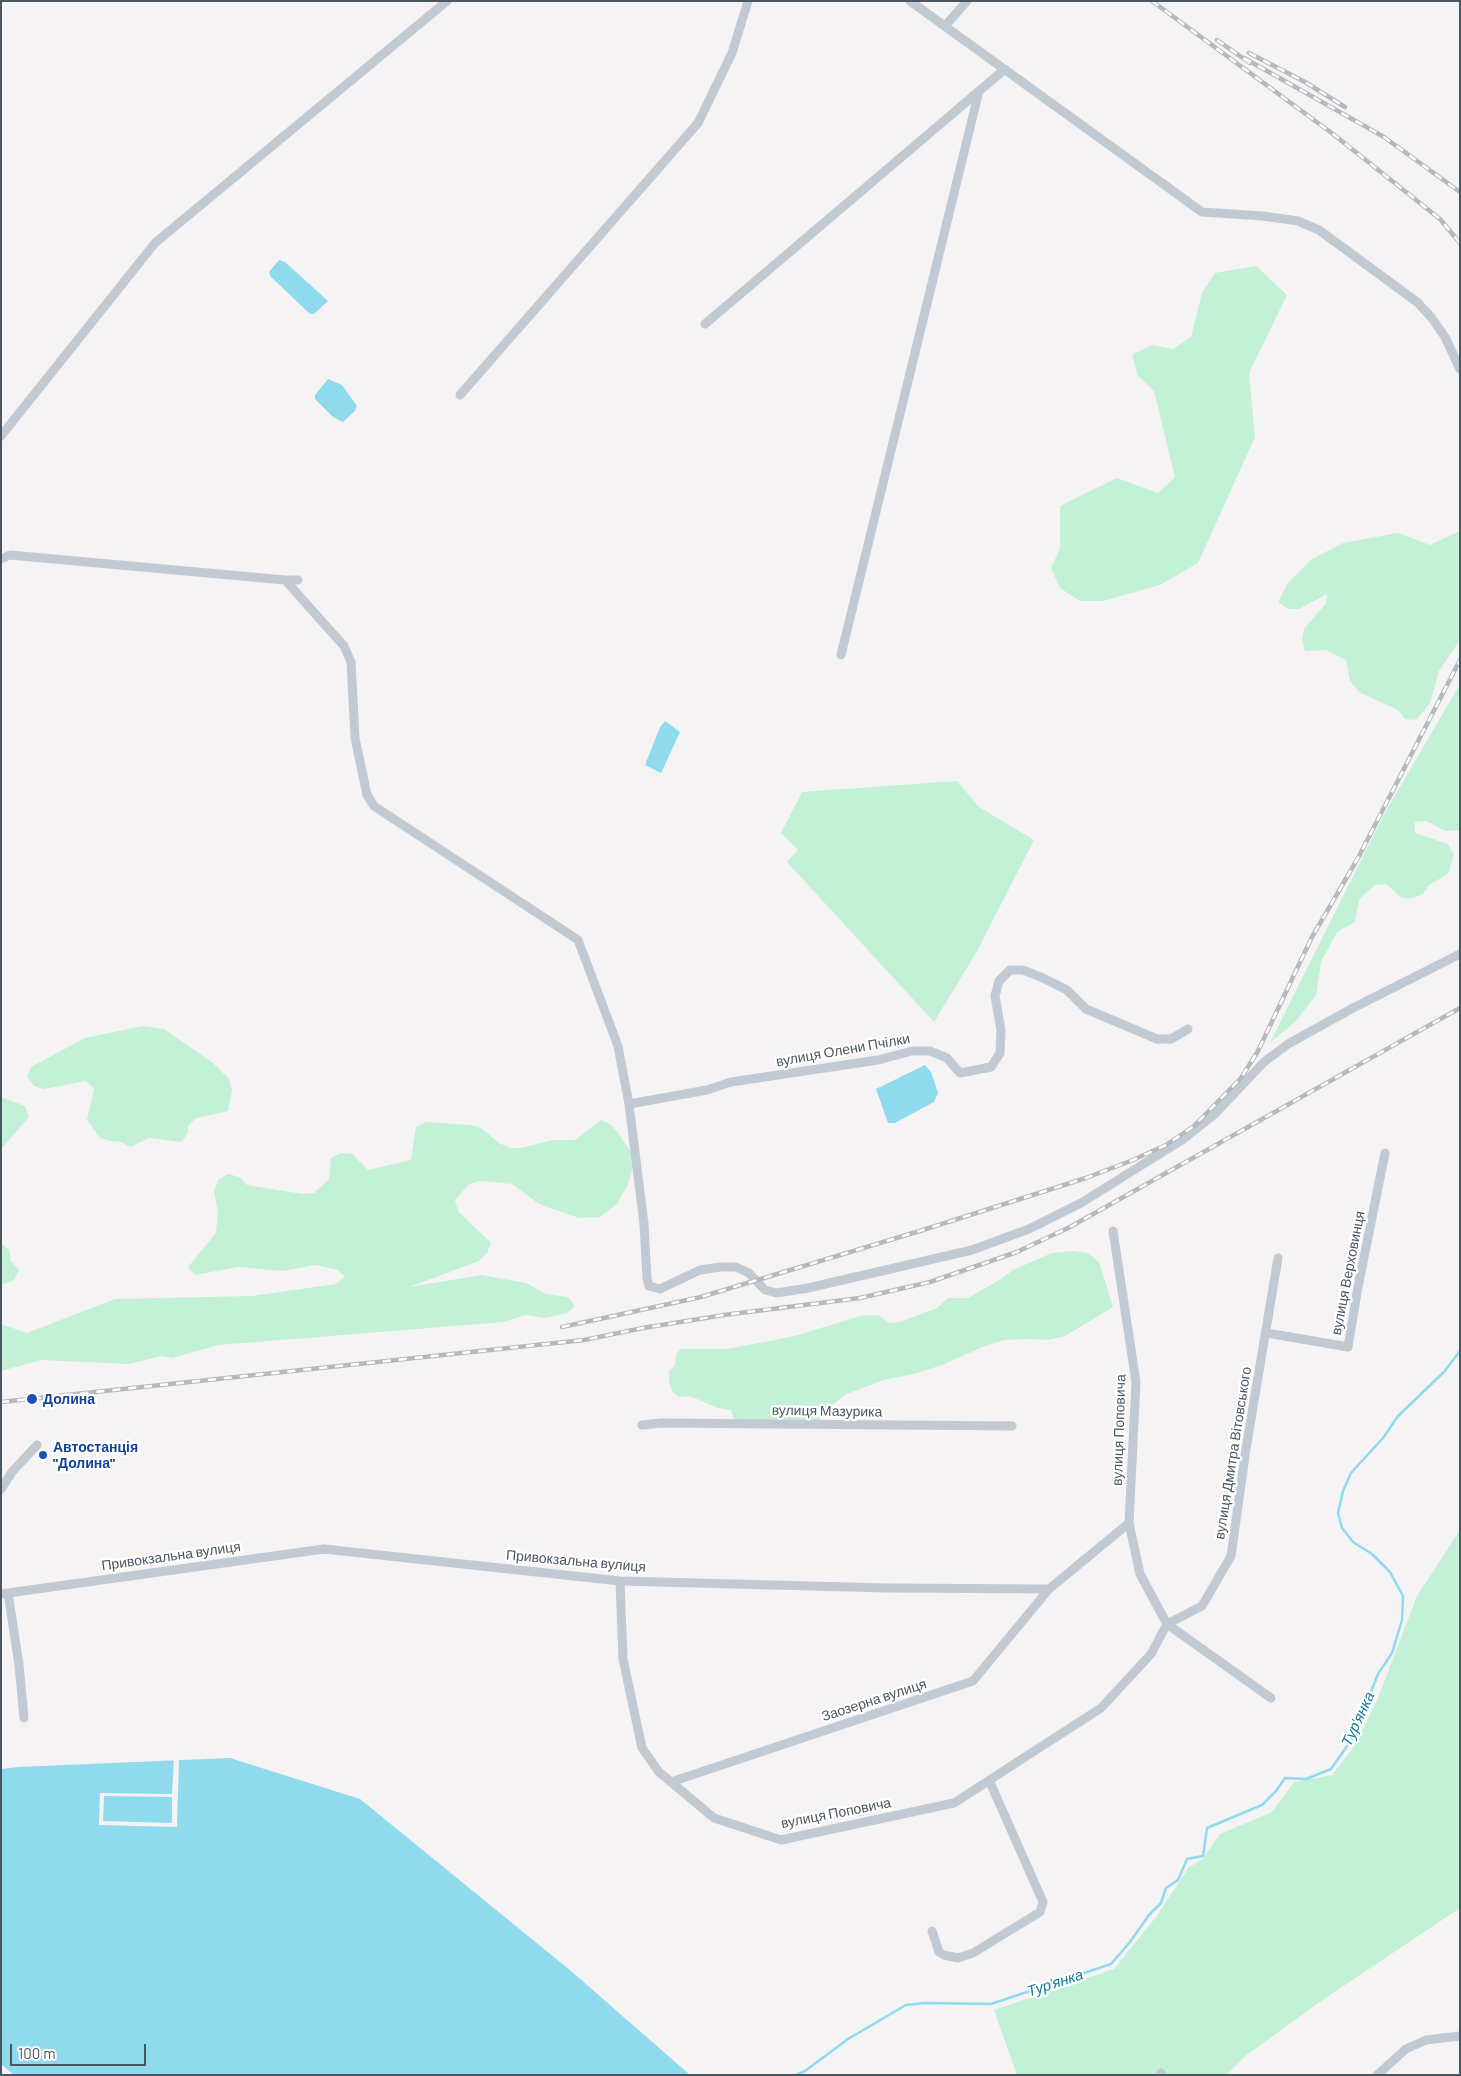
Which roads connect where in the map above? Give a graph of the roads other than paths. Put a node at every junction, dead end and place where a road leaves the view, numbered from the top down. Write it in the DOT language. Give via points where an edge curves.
graph roads {
  1 [pos="447,1"];
  2 [pos="748,1"];
  3 [pos="910,1"];
  4 [pos="967,1"];
  5 [pos="944,26"];
  6 [pos="1004,69"];
  7 [pos="978,91"];
  8 [pos="705,324"];
  9 [pos="1460,369"];
  10 [pos="460,395"];
  11 [pos="1,436"];
  12 [pos="1,560"];
  13 [pos="285,580"];
  14 [pos="298,580"];
  15 [pos="841,655"];
  16 [pos="1460,954"];
  17 [pos="1188,1029"];
  18 [pos="629,1104"];
  19 [pos="1385,1153"];
  20 [pos="1113,1231"];
  21 [pos="1278,1258"];
  22 [pos="1267,1333"];
  23 [pos="642,1425"];
  24 [pos="1012,1426"];
  25 [pos="37,1445"];
  26 [pos="1,1489"];
  27 [pos="1129,1523"];
  28 [pos="620,1581"];
  29 [pos="1050,1589"];
  30 [pos="4,1593"];
  31 [pos="1167,1624"];
  32 [pos="1271,1698"];
  33 [pos="24,1718"];
  34 [pos="989,1780"];
  35 [pos="671,1782"];
  36 [pos="932,1931"];
  37 [pos="1460,2036"];
  38 [pos="1377,2075"];
  1 -- 11 [label="street" via="154,243"];
  2 -- 10 [label="street" via="732,53 698,123"];
  3 -- 5 [label="street"];
  4 -- 5 [label="street"];
  5 -- 6 [label="street"];
  6 -- 7 [label="street"];
  6 -- 9 [label="street" via="1202,212 1298,221 1320,230 1417,302 1445,337"];
  7 -- 8 [label="street"];
  7 -- 15 [label="street"];
  12 -- 13 [label="street" via="10,556"];
  13 -- 14 [label="street"];
  13 -- 18 [label="street" via="344,646 351,662 356,738 367,795 374,806 578,940 618,1046"];
  16 -- 18 [label="street" via="1288,1044 1264,1062 1215,1114 1182,1140 1081,1203 1029,1229 972,1250 777,1294 766,1290 749,1273 736,1267 700,1270 660,1289 649,1286"];
  17 -- 18 [label="street, вулиця Олени Пчілки" via="1171,1039 1157,1039 1086,1009 1067,990 1043,978 1023,970 1010,970 999,981 996,996 1001,1030 1000,1053 991,1067 960,1073 947,1058 930,1051 912,1051 878,1060 731,1082 708,1090"];
  19 -- 22 [label="street, вулиця Верховинця" via="1348,1347"];
  20 -- 27 [label="street, вулиця Поповича" via="1136,1382"];
  21 -- 22 [label="street, вулиця Дмитра Вітовського"];
  22 -- 31 [label="street, вулиця Дмитра Вітовського" via="1231,1556 1202,1606"];
  23 -- 24 [label="street, вулиця Мазурика"];
  25 -- 26 [label="street"];
  27 -- 29 [label="street"];
  27 -- 31 [label="street, вулиця Поповича" via="1140,1574"];
  28 -- 29 [label="street, Привокзальна вулиця"];
  28 -- 30 [label="street, Привокзальна вулиця" via="324,1548"];
  28 -- 35 [label="street, вулиця Поповича" via="623,1659 642,1748 659,1772"];
  29 -- 35 [label="street, Заозерна вулиця" via="973,1681"];
  30 -- 33 [label="street"];
  31 -- 32 [label="street, вулиця Поповича"];
  31 -- 34 [label="street, вулиця Поповича" via="1151,1654 1100,1708"];
  34 -- 35 [label="street, вулиця Поповича" via="954,1803 781,1840 714,1818"];
  34 -- 36 [label="street" via="1043,1902 1040,1912 973,1953 958,1958 939,1952"];
  37 -- 38 [label="street" via="1426,2040 1406,2049"];
}
